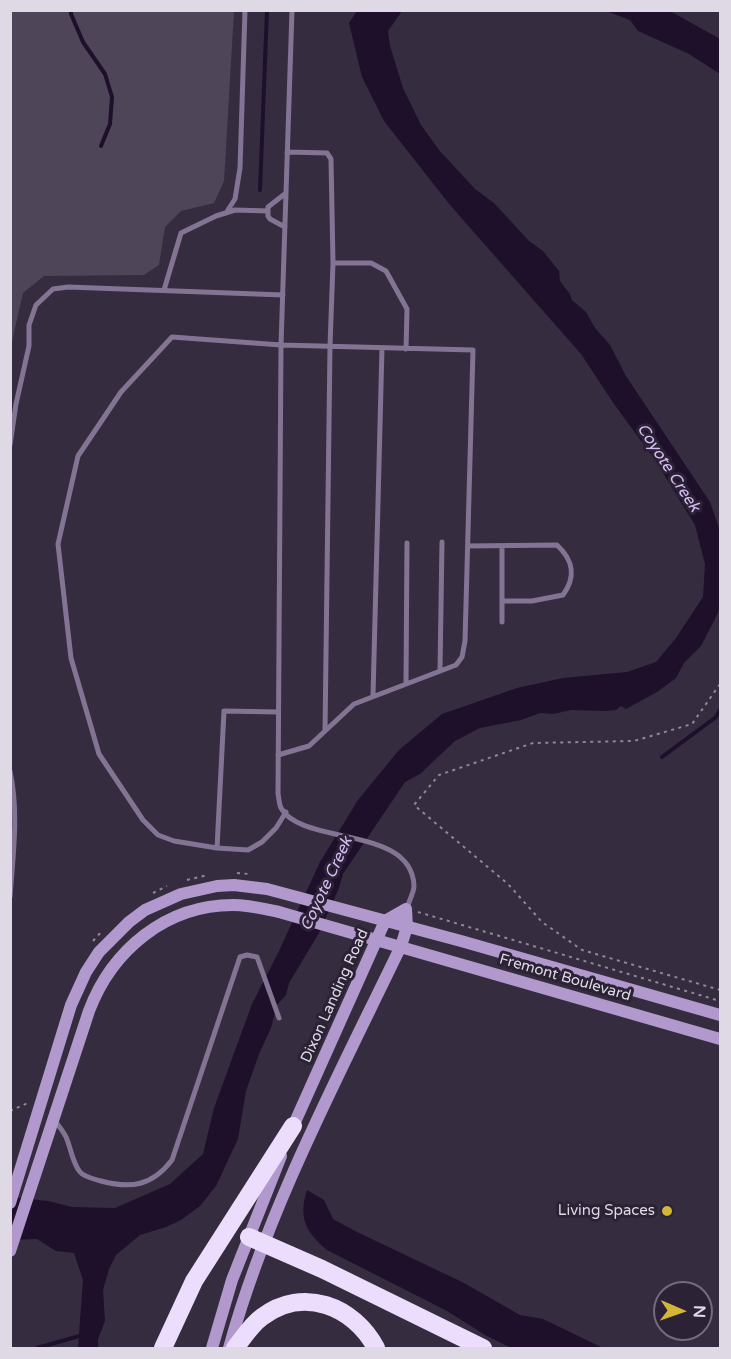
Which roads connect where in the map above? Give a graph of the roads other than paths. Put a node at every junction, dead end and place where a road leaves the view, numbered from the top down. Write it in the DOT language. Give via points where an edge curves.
graph roads {
  1 [pos="245,10"];
  2 [pos="292,10"];
  3 [pos="287,152"];
  4 [pos="286,193"];
  5 [pos="268,211"];
  6 [pos="226,213"];
  7 [pos="285,226"];
  8 [pos="333,263"];
  9 [pos="164,290"];
  10 [pos="283,295"];
  11 [pos="281,345"];
  12 [pos="330,346"];
  13 [pos="382,348"];
  14 [pos="406,349"];
  15 [pos="10,445"];
  16 [pos="442,542"];
  17 [pos="408,543"];
  18 [pos="468,546"];
  19 [pos="502,546"];
  20 [pos="502,601"];
  21 [pos="502,622"];
  22 [pos="440,670"];
  23 [pos="406,683"];
  24 [pos="374,696"];
  25 [pos="278,712"];
  26 [pos="325,730"];
  27 [pos="278,755"];
  28 [pos="10,771"];
  29 [pos="286,812"];
  30 [pos="217,848"];
  31 [pos="10,897"];
  32 [pos="406,909"];
  33 [pos="385,921"];
  34 [pos="407,927"];
  35 [pos="376,939"];
  36 [pos="401,946"];
  37 [pos="79,985"];
  38 [pos="96,994"];
  39 [pos="720,1015"];
  40 [pos="279,1018"];
  41 [pos="720,1039"];
  42 [pos="53,1119"];
  43 [pos="293,1126"];
  44 [pos="10,1203"];
  45 [pos="257,1240"];
  46 [pos="10,1251"];
  47 [pos="163,1348"];
  48 [pos="212,1348"];
  49 [pos="229,1348"];
  50 [pos="235,1348"];
  51 [pos="376,1348"];
  52 [pos="483,1348"];
  1 -- 6 [label="lane" via="240,168 236,199"];
  2 -- 3 [label="lane"];
  3 -- 4 [label="lane"];
  3 -- 8 [label="lane" via="327,153 331,159"];
  4 -- 5 [label="lane"];
  4 -- 7 [label="lane"];
  5 -- 6 [label="lane"];
  5 -- 7 [label="lane" via="270,219"];
  6 -- 9 [label="lane" via="181,233"];
  7 -- 10 [label="lane"];
  8 -- 12 [label="lane"];
  8 -- 14 [label="lane" via="371,263 386,271 407,309"];
  9 -- 10 [label="lane"];
  9 -- 15 [label="lane" via="68,287 53,289 36,304 29,325 29,346"];
  10 -- 11 [label="lane"];
  11 -- 12 [label="lane"];
  11 -- 25 [label="lane"];
  11 -- 30 [label="lane" via="172,337 121,392 78,456 58,544 71,658 99,753 143,820 158,835"];
  12 -- 13 [label="lane"];
  12 -- 26 [label="lane"];
  13 -- 14 [label="lane"];
  13 -- 24 [label="lane"];
  14 -- 18 [label="lane" via="473,350"];
  16 -- 22 [label="lane"];
  17 -- 23 [label="lane"];
  18 -- 19 [label="lane"];
  18 -- 22 [label="lane" via="462,657 456,665"];
  19 -- 20 [label="lane"];
  19 -- 20 [label="lane" via="558,545 567,554 573,570 570,585 562,596"];
  20 -- 21 [label="lane"];
  22 -- 23 [label="lane"];
  23 -- 24 [label="lane"];
  24 -- 26 [label="lane" via="354,704"];
  25 -- 27 [label="lane"];
  25 -- 30 [label="lane" via="224,711"];
  26 -- 27 [label="lane" via="309,746"];
  27 -- 29 [label="lane" via="278,794"];
  28 -- 31 [label="lane" via="15,818"];
  29 -- 30 [label="lane" via="276,828 248,850"];
  29 -- 32 [label="lane" via="293,820 313,828 399,854 410,869 414,887"];
  32 -- 33 [label="main road, Dixon Landing Road"];
  32 -- 34 [label="main road, Dixon Landing Road"];
  33 -- 34 [label="main road, Fremont Boulevard"];
  33 -- 35 [label="main road, Dixon Landing Road"];
  33 -- 37 [label="main road, Fremont Boulevard" via="267,889 234,885 199,889 145,910 99,952"];
  34 -- 36 [label="main road, Dixon Landing Road"];
  34 -- 39 [label="main road, Fremont Boulevard"];
  35 -- 36 [label="main road, Fremont Boulevard"];
  35 -- 38 [label="main road, Fremont Boulevard" via="279,912 226,906 203,909 170,920 142,937 114,964"];
  35 -- 43 [label="main road, Dixon Landing Road"];
  36 -- 41 [label="main road, Fremont Boulevard"];
  36 -- 45 [label="main road, Dixon Landing Road" via="292,1176"];
  37 -- 38 [label="main road"];
  37 -- 44 [label="main road, Fremont Boulevard"];
  38 -- 42 [label="main road, Fremont Boulevard"];
  40 -- 42 [label="lane" via="257,957 240,957 177,1150 157,1176 133,1186 84,1175"];
  42 -- 46 [label="main road, Fremont Boulevard"];
  43 -- 45 [label="main road, Dixon Landing Road"];
  43 -- 47 [label="highway" via="194,1281"];
  45 -- 48 [label="main road, Dixon Landing Road" via="232,1280"];
  45 -- 49 [label="main road, Dixon Landing Road"];
  45 -- 52 [label="highway"];
  50 -- 51 [label="highway" via="263,1316 300,1302 327,1304 351,1316"];
}
